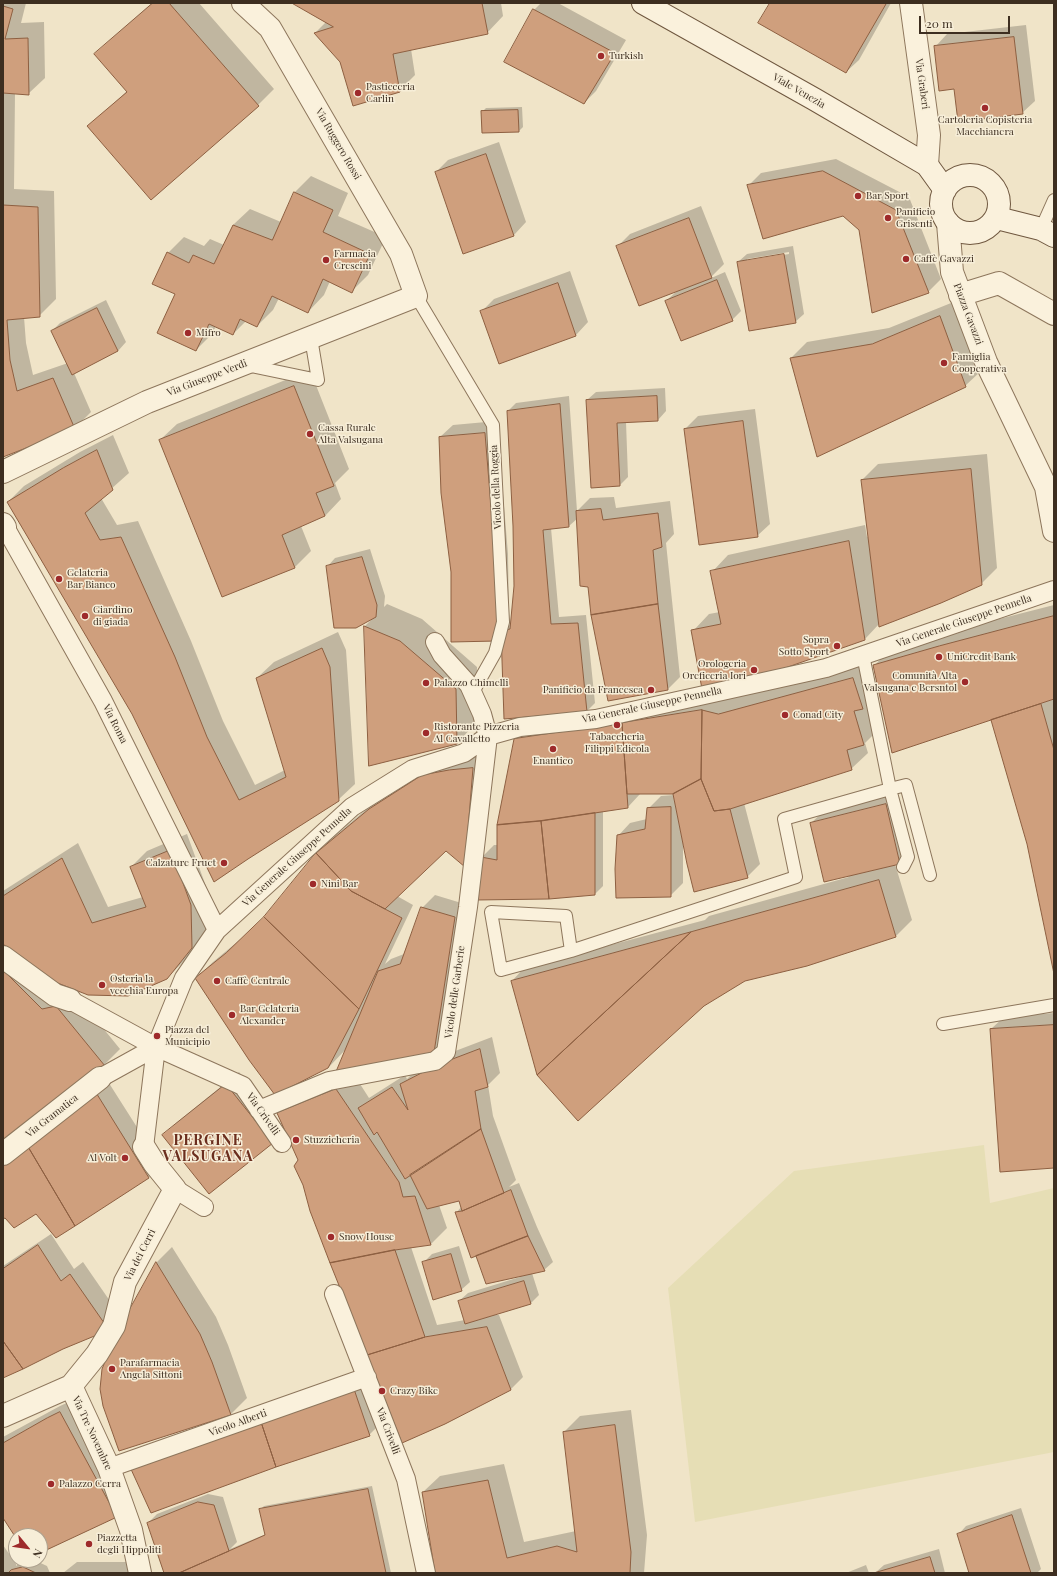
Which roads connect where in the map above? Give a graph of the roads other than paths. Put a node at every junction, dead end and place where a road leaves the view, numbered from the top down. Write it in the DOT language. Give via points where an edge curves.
graph roads {
  1 [pos="243,3"];
  2 [pos="643,3"];
  3 [pos="911,3"];
  4 [pos="927,165"];
  5 [pos="945,190"];
  6 [pos="1054,200"];
  7 [pos="997,218"];
  8 [pos="948,223"];
  9 [pos="1050,231"];
  10 [pos="960,295"];
  11 [pos="416,296"];
  12 [pos="1054,314"];
  13 [pos="311,338"];
  14 [pos="243,364"];
  15 [pos="3,472"];
  16 [pos="1050,485"];
  17 [pos="4,526"];
  18 [pos="1054,531"];
  19 [pos="1054,590"];
  20 [pos="435,642"];
  21 [pos="863,655"];
  22 [pos="473,692"];
  23 [pos="488,736"];
  24 [pos="890,789"];
  25 [pos="903,868"];
  26 [pos="930,875"];
  27 [pos="217,930"];
  28 [pos="571,951"];
  29 [pos="3,957"];
  30 [pos="70,1000"];
  31 [pos="1054,1004"];
  32 [pos="943,1024"];
  33 [pos="156,1047"];
  34 [pos="100,1078"];
  35 [pos="259,1110"];
  36 [pos="282,1143"];
  37 [pos="144,1146"];
  38 [pos="3,1154"];
  39 [pos="175,1189"];
  40 [pos="204,1207"];
  41 [pos="334,1294"];
  42 [pos="367,1377"];
  43 [pos="71,1386"];
  44 [pos="3,1416"];
  45 [pos="109,1468"];
  46 [pos="140,1573"];
  47 [pos="426,1573"];
  1 -- 11 [label="street, Via Ruggero Rossi" via="270,28 402,254"];
  2 -- 4 [label="street, Viale Venezia"];
  3 -- 4 [label="street, Via Graberi" via="929,135"];
  4 -- 5 [label="street, Viale Venezia"];
  5 -- 7 [label="street" via="951,182 960,177 980,177 995,189 999,198"];
  5 -- 8 [label="street" via="941,207"];
  6 -- 9 [label="lane"];
  7 -- 8 [label="street" via="991,226 973,234 963,233"];
  7 -- 9 [label="street"];
  8 -- 10 [label="street, Piazza Gavazzi" via="952,272"];
  10 -- 12 [label="street" via="999,283"];
  10 -- 16 [label="street, Piazza Gavazzi" via="986,362"];
  11 -- 13 [label="street, Via Giuseppe Verdi"];
  11 -- 22 [label="lane, Vicolo della Roggia" via="493,425 503,622 495,653"];
  13 -- 14 [label="street, Via Giuseppe Verdi"];
  13 -- 14 [label="lane" via="318,380"];
  14 -- 15 [label="street, Via Giuseppe Verdi" via="146,402"];
  16 -- 18 [label="street, Piazza Gavazzi"];
  17 -- 27 [label="street, Via Roma" via="103,700"];
  19 -- 21 [label="street, Via Generale Giuseppe Pennella"];
  20 -- 22 [label="street" via="442,655 469,684"];
  21 -- 23 [label="street, Via Generale Giuseppe Pennella" via="826,668 596,719 520,727"];
  21 -- 24 [label="lane"];
  22 -- 23 [label="street"];
  23 -- 27 [label="street, Via Generale Giuseppe Pennella" via="464,753 413,769 352,807"];
  23 -- 35 [label="street, Vicolo delle Garberie" via="468,907 446,1052 436,1061 329,1081"];
  24 -- 25 [label="lane" via="908,857"];
  24 -- 26 [label="lane" via="906,785"];
  24 -- 28 [label="lane" via="784,819 796,877"];
  27 -- 33 [label="street, Via Generale Giuseppe Pennella" via="184,978"];
  28 -- 28 [label="lane" via="500,970 491,912 566,916"];
  29 -- 30 [label="street" via="56,995"];
  30 -- 33 [label="street"];
  31 -- 32 [label="lane"];
  33 -- 34 [label="street"];
  33 -- 35 [label="street, Via Crivelli" via="243,1086"];
  33 -- 37 [label="street"];
  34 -- 38 [label="street, Via Gramatica"];
  35 -- 36 [label="street, Via Crivelli"];
  37 -- 39 [label="street"];
  39 -- 40 [label="street"];
  39 -- 43 [label="street, Via dei Cerri" via="125,1282 114,1326 97,1354"];
  41 -- 42 [label="street, Via Crivelli"];
  42 -- 45 [label="street, Vicolo Alberti"];
  42 -- 47 [label="street, Via Crivelli" via="406,1479"];
  43 -- 44 [label="street"];
  43 -- 45 [label="street, Via Tre Novembre"];
  45 -- 46 [label="street, Via Tre Novembre" via="125,1533"];
}
